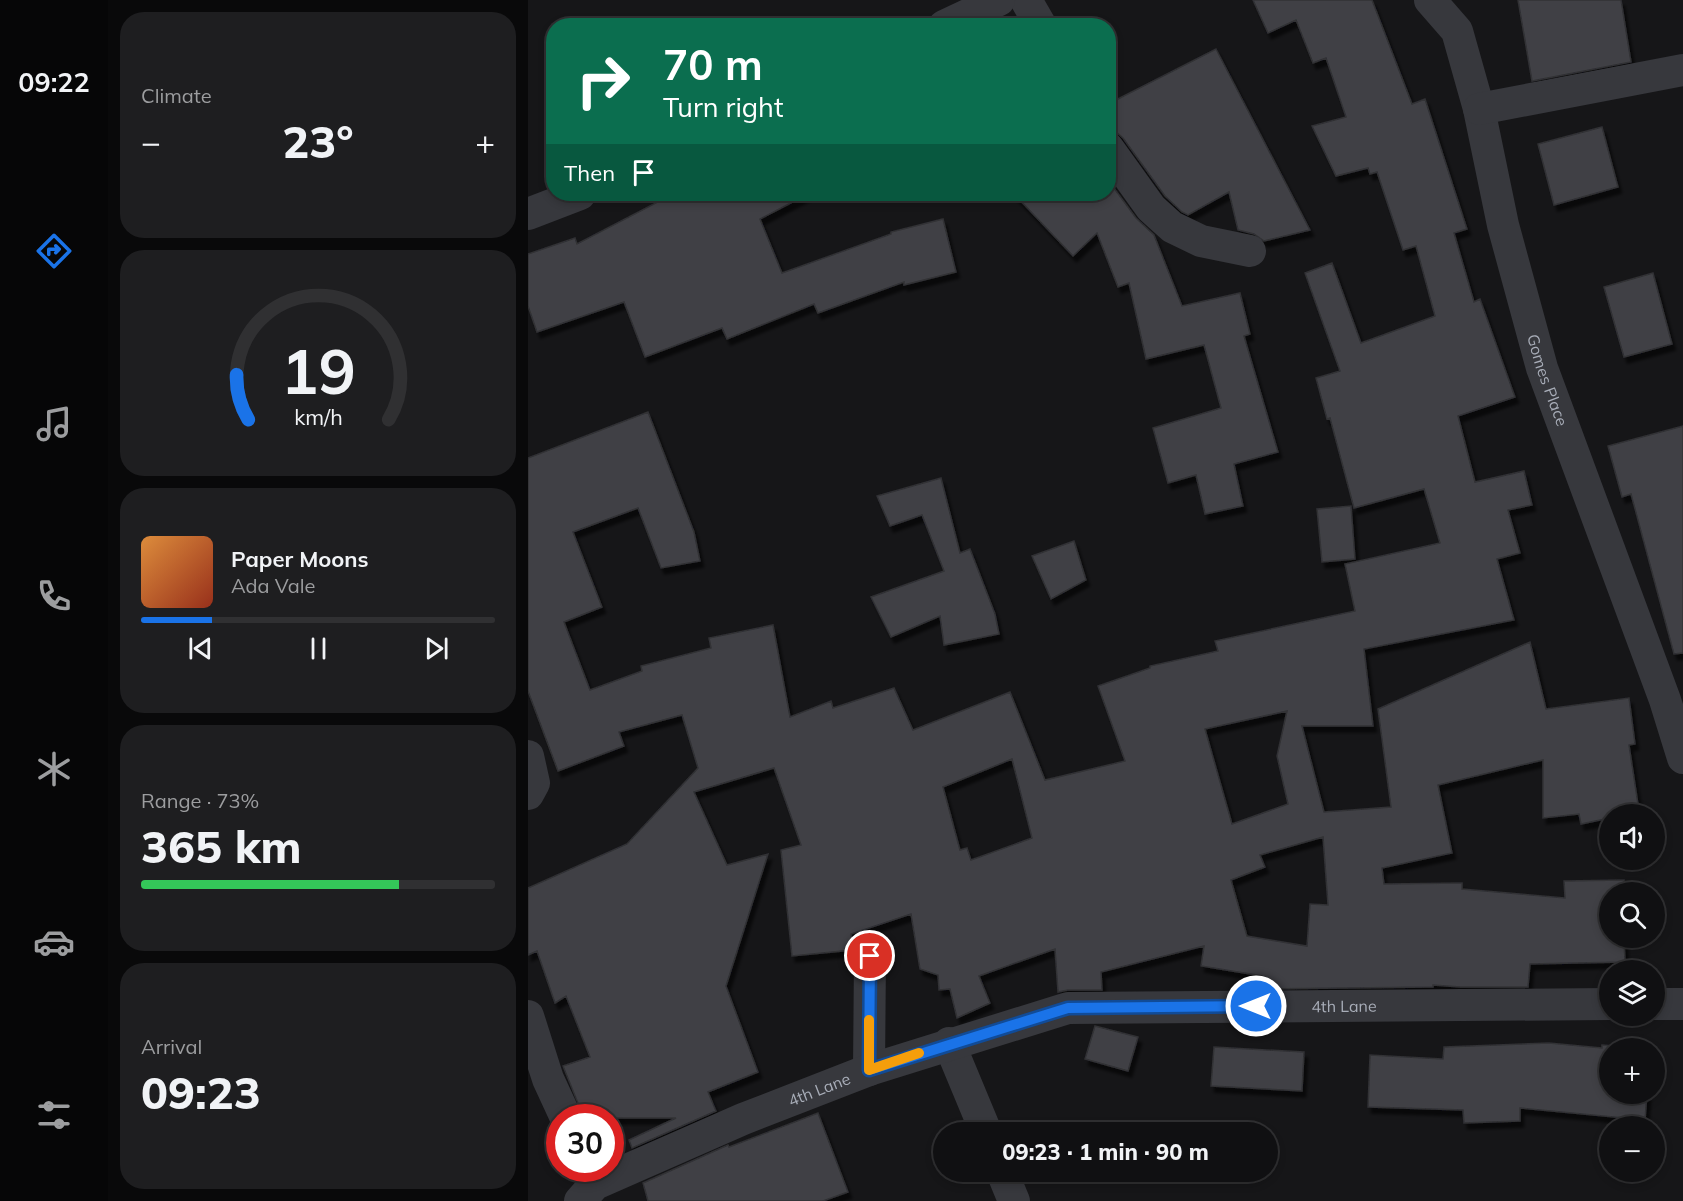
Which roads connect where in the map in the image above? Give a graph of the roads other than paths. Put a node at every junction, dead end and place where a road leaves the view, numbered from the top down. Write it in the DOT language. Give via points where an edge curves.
graph roads {
  1 [pos="999,0"];
  2 [pos="1026,0"];
  3 [pos="1430,0"];
  4 [pos="961,18"];
  5 [pos="1036,18"];
  6 [pos="1683,70"];
  7 [pos="1479,109"];
  8 [pos="1116,159"];
  9 [pos="562,201"];
  10 [pos="528,214"];
  11 [pos="1251,251"];
  12 [pos="528,756"];
  13 [pos="1683,758"];
  14 [pos="528,794"];
  15 [pos="870,956"];
  16 [pos="1599,1004"];
  17 [pos="1665,1004"];
  18 [pos="1683,1004"];
  19 [pos="528,1016"];
  20 [pos="949,1043"];
  21 [pos="869,1070"];
  22 [pos="560,1104"];
  23 [pos="982,1122"];
  24 [pos="1006,1182"];
  25 [pos="588,1184"];
  26 [pos="1014,1201"];
  1 -- 4 [label="street"];
  2 -- 5 [label="street"];
  3 -- 7 [label="street, Gomes Place" via="1457,31"];
  6 -- 7 [label="street"];
  7 -- 13 [label="street, Gomes Place" via="1503,225 1542,368"];
  8 -- 11 [label="street" via="1152,208 1172,227 1202,241"];
  9 -- 10 [label="street"];
  12 -- 14 [label="street" via="534,783"];
  15 -- 21 [label="street"];
  16 -- 20 [label="street, 4th Lane" via="1068,1008"];
  17 -- 18 [label="street"];
  19 -- 22 [label="street"];
  20 -- 21 [label="street, 4th Lane"];
  20 -- 23 [label="street"];
  21 -- 25 [label="street, 4th Lane"];
  24 -- 26 [label="street"];
}
